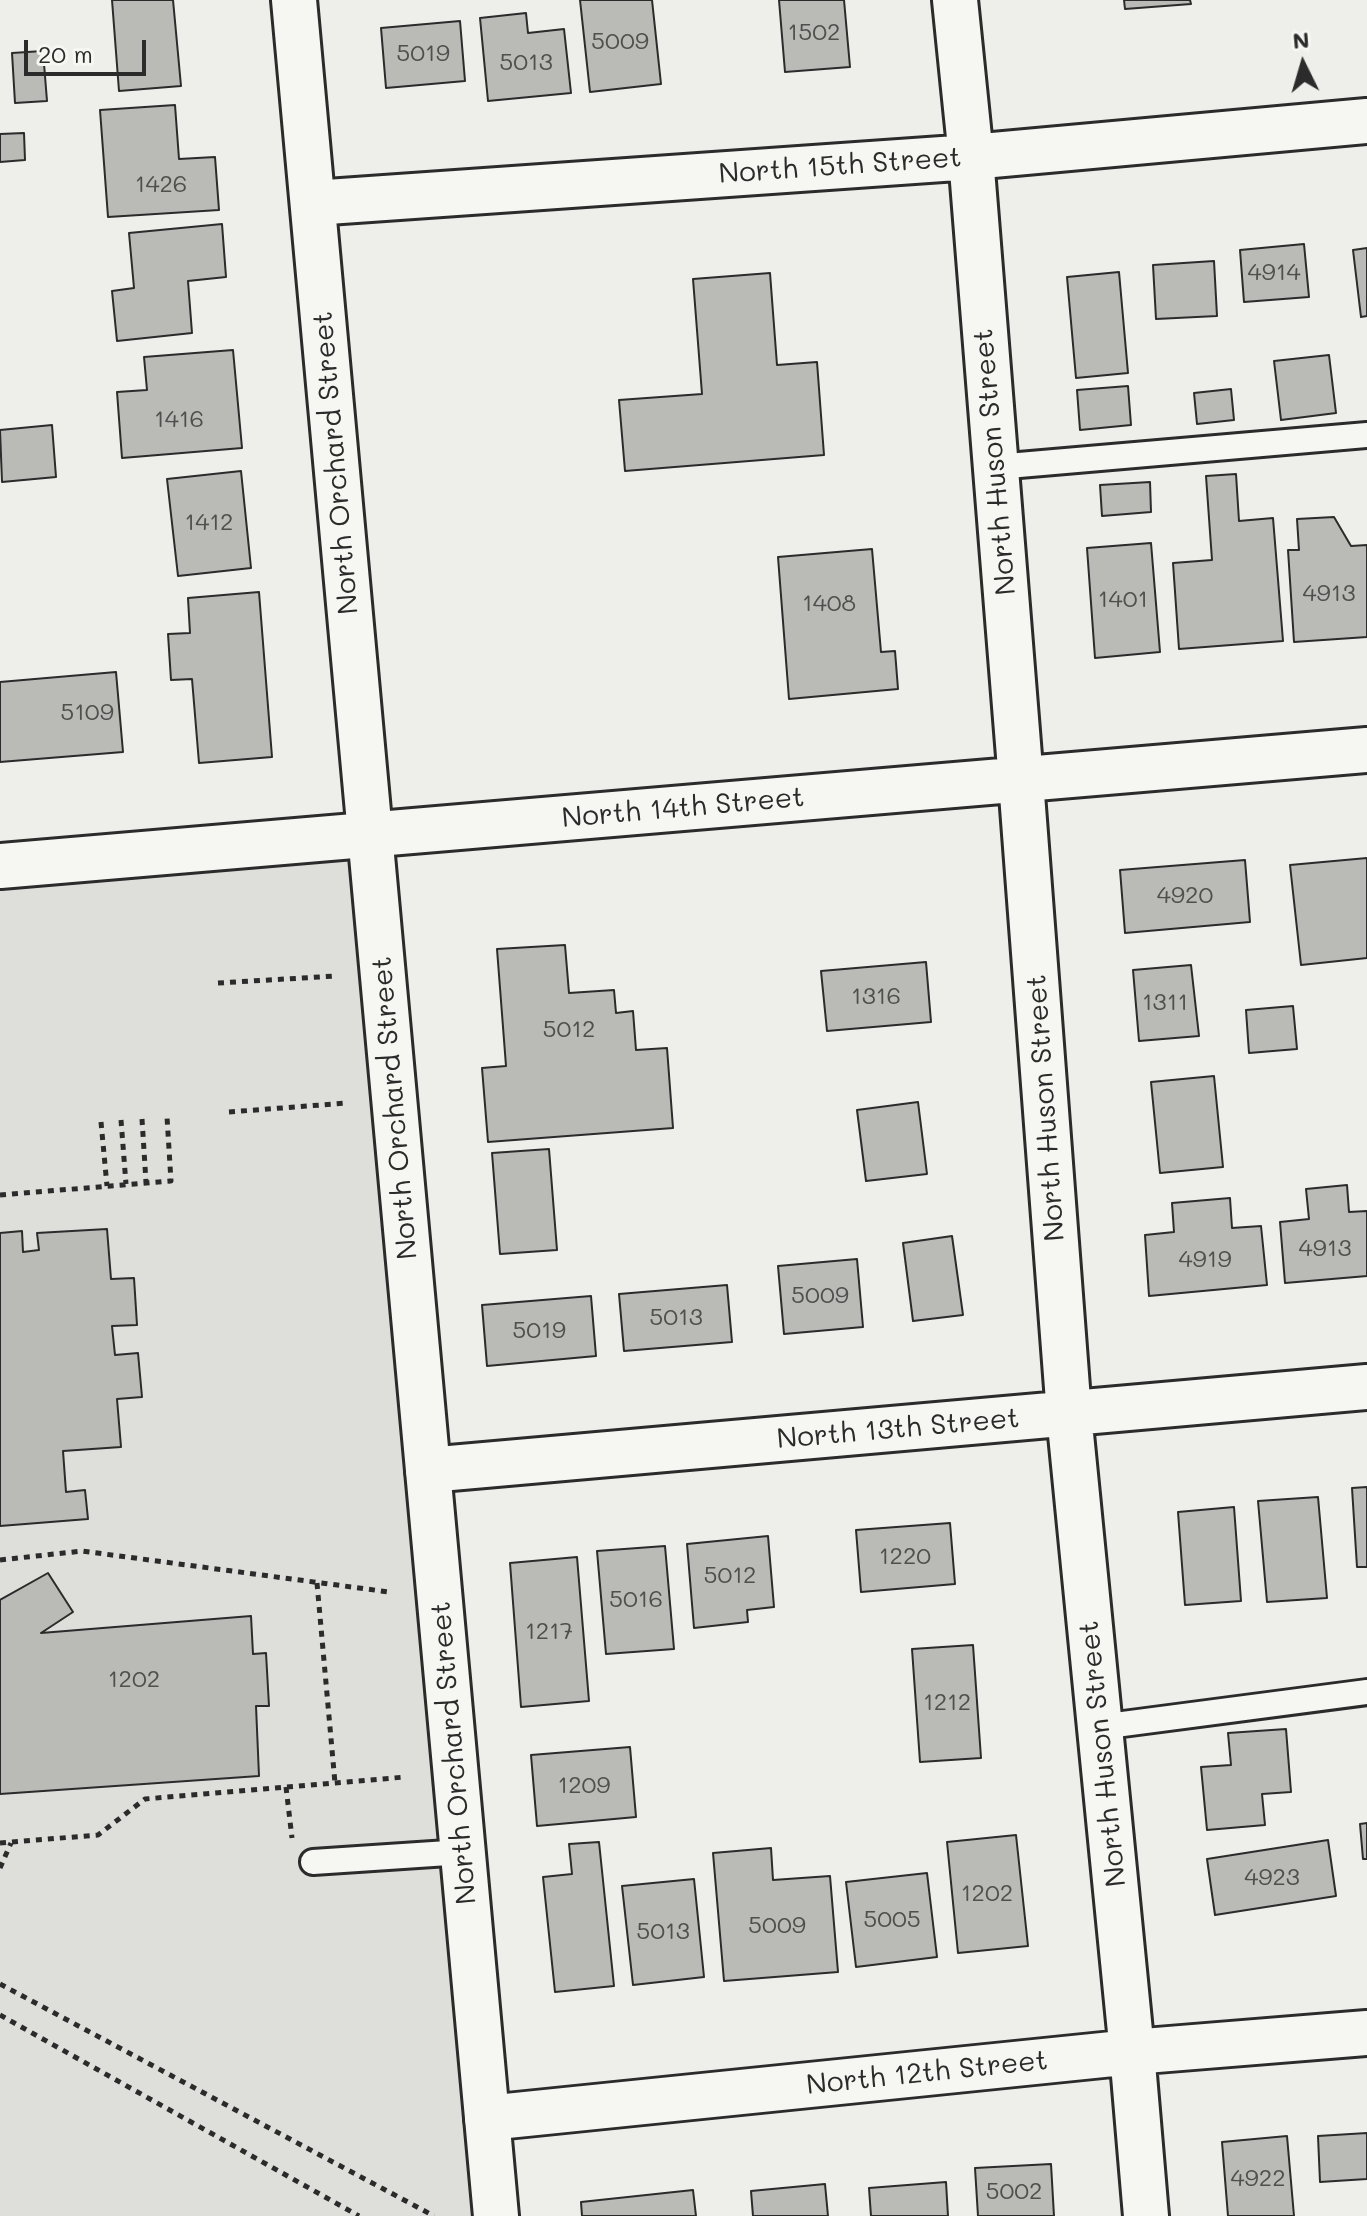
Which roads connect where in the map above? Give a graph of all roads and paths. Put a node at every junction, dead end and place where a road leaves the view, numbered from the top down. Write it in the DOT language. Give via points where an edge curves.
graph roads {
  1 [pos="294,0"];
  2 [pos="955,0"];
  3 [pos="1367,121"];
  4 [pos="971,157"];
  5 [pos="313,203"];
  6 [pos="1367,435"];
  7 [pos="996,467"];
  8 [pos="1367,750"];
  9 [pos="1021,781"];
  10 [pos="370,833"];
  11 [pos="0,866"];
  12 [pos="336,976"];
  13 [pos="218,983"];
  14 [pos="347,1103"];
  15 [pos="229,1112"];
  16 [pos="167,1117"];
  17 [pos="142,1119"];
  18 [pos="121,1120"];
  19 [pos="101,1122"];
  20 [pos="146,1182"];
  21 [pos="126,1184"];
  22 [pos="107,1186"];
  23 [pos="0,1195"];
  24 [pos="1367,1387"];
  25 [pos="1069,1414"];
  26 [pos="428,1470"];
  27 [pos="0,1560"];
  28 [pos="317,1583"];
  29 [pos="389,1592"];
  30 [pos="1367,1692"];
  31 [pos="1100,1727"];
  32 [pos="405,1777"];
  33 [pos="335,1783"];
  34 [pos="286,1787"];
  35 [pos="289,1810"];
  36 [pos="0,1843"];
  37 [pos="11,1843"];
  38 [pos="463,1852"];
  39 [pos="313,1862"];
  40 [pos="0,1868"];
  41 [pos="0,1984"];
  42 [pos="0,2015"];
  43 [pos="1367,2033"];
  44 [pos="1132,2052"];
  45 [pos="487,2118"];
  46 [pos="359,2216"];
  47 [pos="434,2216"];
  48 [pos="496,2216"];
  49 [pos="1146,2216"];
  1 -- 5 [label="street, North Orchard Street"];
  2 -- 4 [label="street, North Huson Street"];
  3 -- 4 [label="street, North 15th Street"];
  4 -- 5 [label="street, North 15th Street"];
  4 -- 7 [label="street, North Huson Street"];
  5 -- 10 [label="street, North Orchard Street"];
  6 -- 7 [label="lane"];
  7 -- 9 [label="street, North Huson Street"];
  8 -- 9 [label="street, North 14th Street"];
  9 -- 10 [label="street, North 14th Street"];
  9 -- 25 [label="street, North Huson Street"];
  10 -- 11 [label="street, North 14th Street"];
  10 -- 26 [label="street, North Orchard Street"];
  12 -- 13 [label="path"];
  14 -- 15 [label="path"];
  16 -- 20 [label="path" via="171,1181"];
  17 -- 20 [label="path"];
  18 -- 21 [label="path"];
  19 -- 22 [label="path"];
  20 -- 21 [label="path"];
  21 -- 22 [label="path"];
  22 -- 23 [label="path"];
  24 -- 25 [label="street, North 13th Street"];
  25 -- 26 [label="street, North 13th Street"];
  25 -- 31 [label="street, North Huson Street"];
  26 -- 38 [label="street, North Orchard Street"];
  27 -- 28 [label="path" via="82,1551"];
  28 -- 29 [label="path"];
  28 -- 33 [label="path"];
  30 -- 31 [label="lane"];
  31 -- 44 [label="street, North Huson Street"];
  32 -- 33 [label="path"];
  33 -- 34 [label="path"];
  34 -- 35 [label="path"];
  34 -- 37 [label="path" via="145,1799 98,1835"];
  36 -- 37 [label="path"];
  37 -- 40 [label="path"];
  38 -- 39 [label="lane"];
  38 -- 45 [label="street, North Orchard Street"];
  41 -- 47 [label="path"];
  42 -- 46 [label="path"];
  43 -- 44 [label="street, North 12th Street"];
  44 -- 45 [label="street, North 12th Street"];
  44 -- 49 [label="street, North Huson Street"];
  45 -- 48 [label="street, North Orchard Street"];
}
